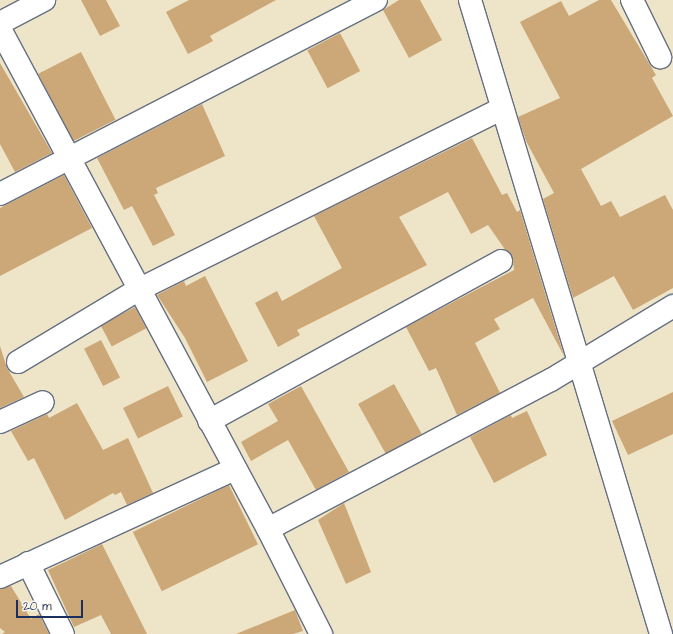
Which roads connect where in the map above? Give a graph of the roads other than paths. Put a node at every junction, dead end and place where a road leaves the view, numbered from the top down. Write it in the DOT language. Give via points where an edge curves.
graph roads {
  1 [pos="44,0"];
  2 [pos="376,0"];
  3 [pos="470,0"];
  4 [pos="632,0"];
  5 [pos="0,23"];
  6 [pos="0,29"];
  7 [pos="660,56"];
  8 [pos="501,108"];
  9 [pos="69,159"];
  10 [pos="0,194"];
  11 [pos="501,261"];
  12 [pos="138,290"];
  13 [pos="673,306"];
  14 [pos="581,361"];
  15 [pos="18,362"];
  16 [pos="43,402"];
  17 [pos="209,421"];
  18 [pos="0,422"];
  19 [pos="235,469"];
  20 [pos="268,528"];
  21 [pos="28,563"];
  22 [pos="0,577"];
  23 [pos="63,634"];
  24 [pos="321,634"];
  25 [pos="661,634"];
  1 -- 5 [label="street"];
  2 -- 9 [label="street"];
  3 -- 8 [label="street"];
  4 -- 7 [label="street"];
  6 -- 9 [label="street"];
  8 -- 12 [label="street"];
  8 -- 14 [label="street"];
  9 -- 10 [label="street"];
  9 -- 12 [label="street"];
  11 -- 17 [label="street"];
  12 -- 15 [label="street"];
  12 -- 17 [label="street"];
  13 -- 14 [label="street"];
  14 -- 20 [label="street"];
  14 -- 25 [label="street"];
  16 -- 18 [label="street"];
  17 -- 19 [label="street"];
  19 -- 20 [label="street"];
  19 -- 21 [label="street"];
  20 -- 24 [label="street"];
  21 -- 22 [label="street"];
  21 -- 23 [label="street"];
}
